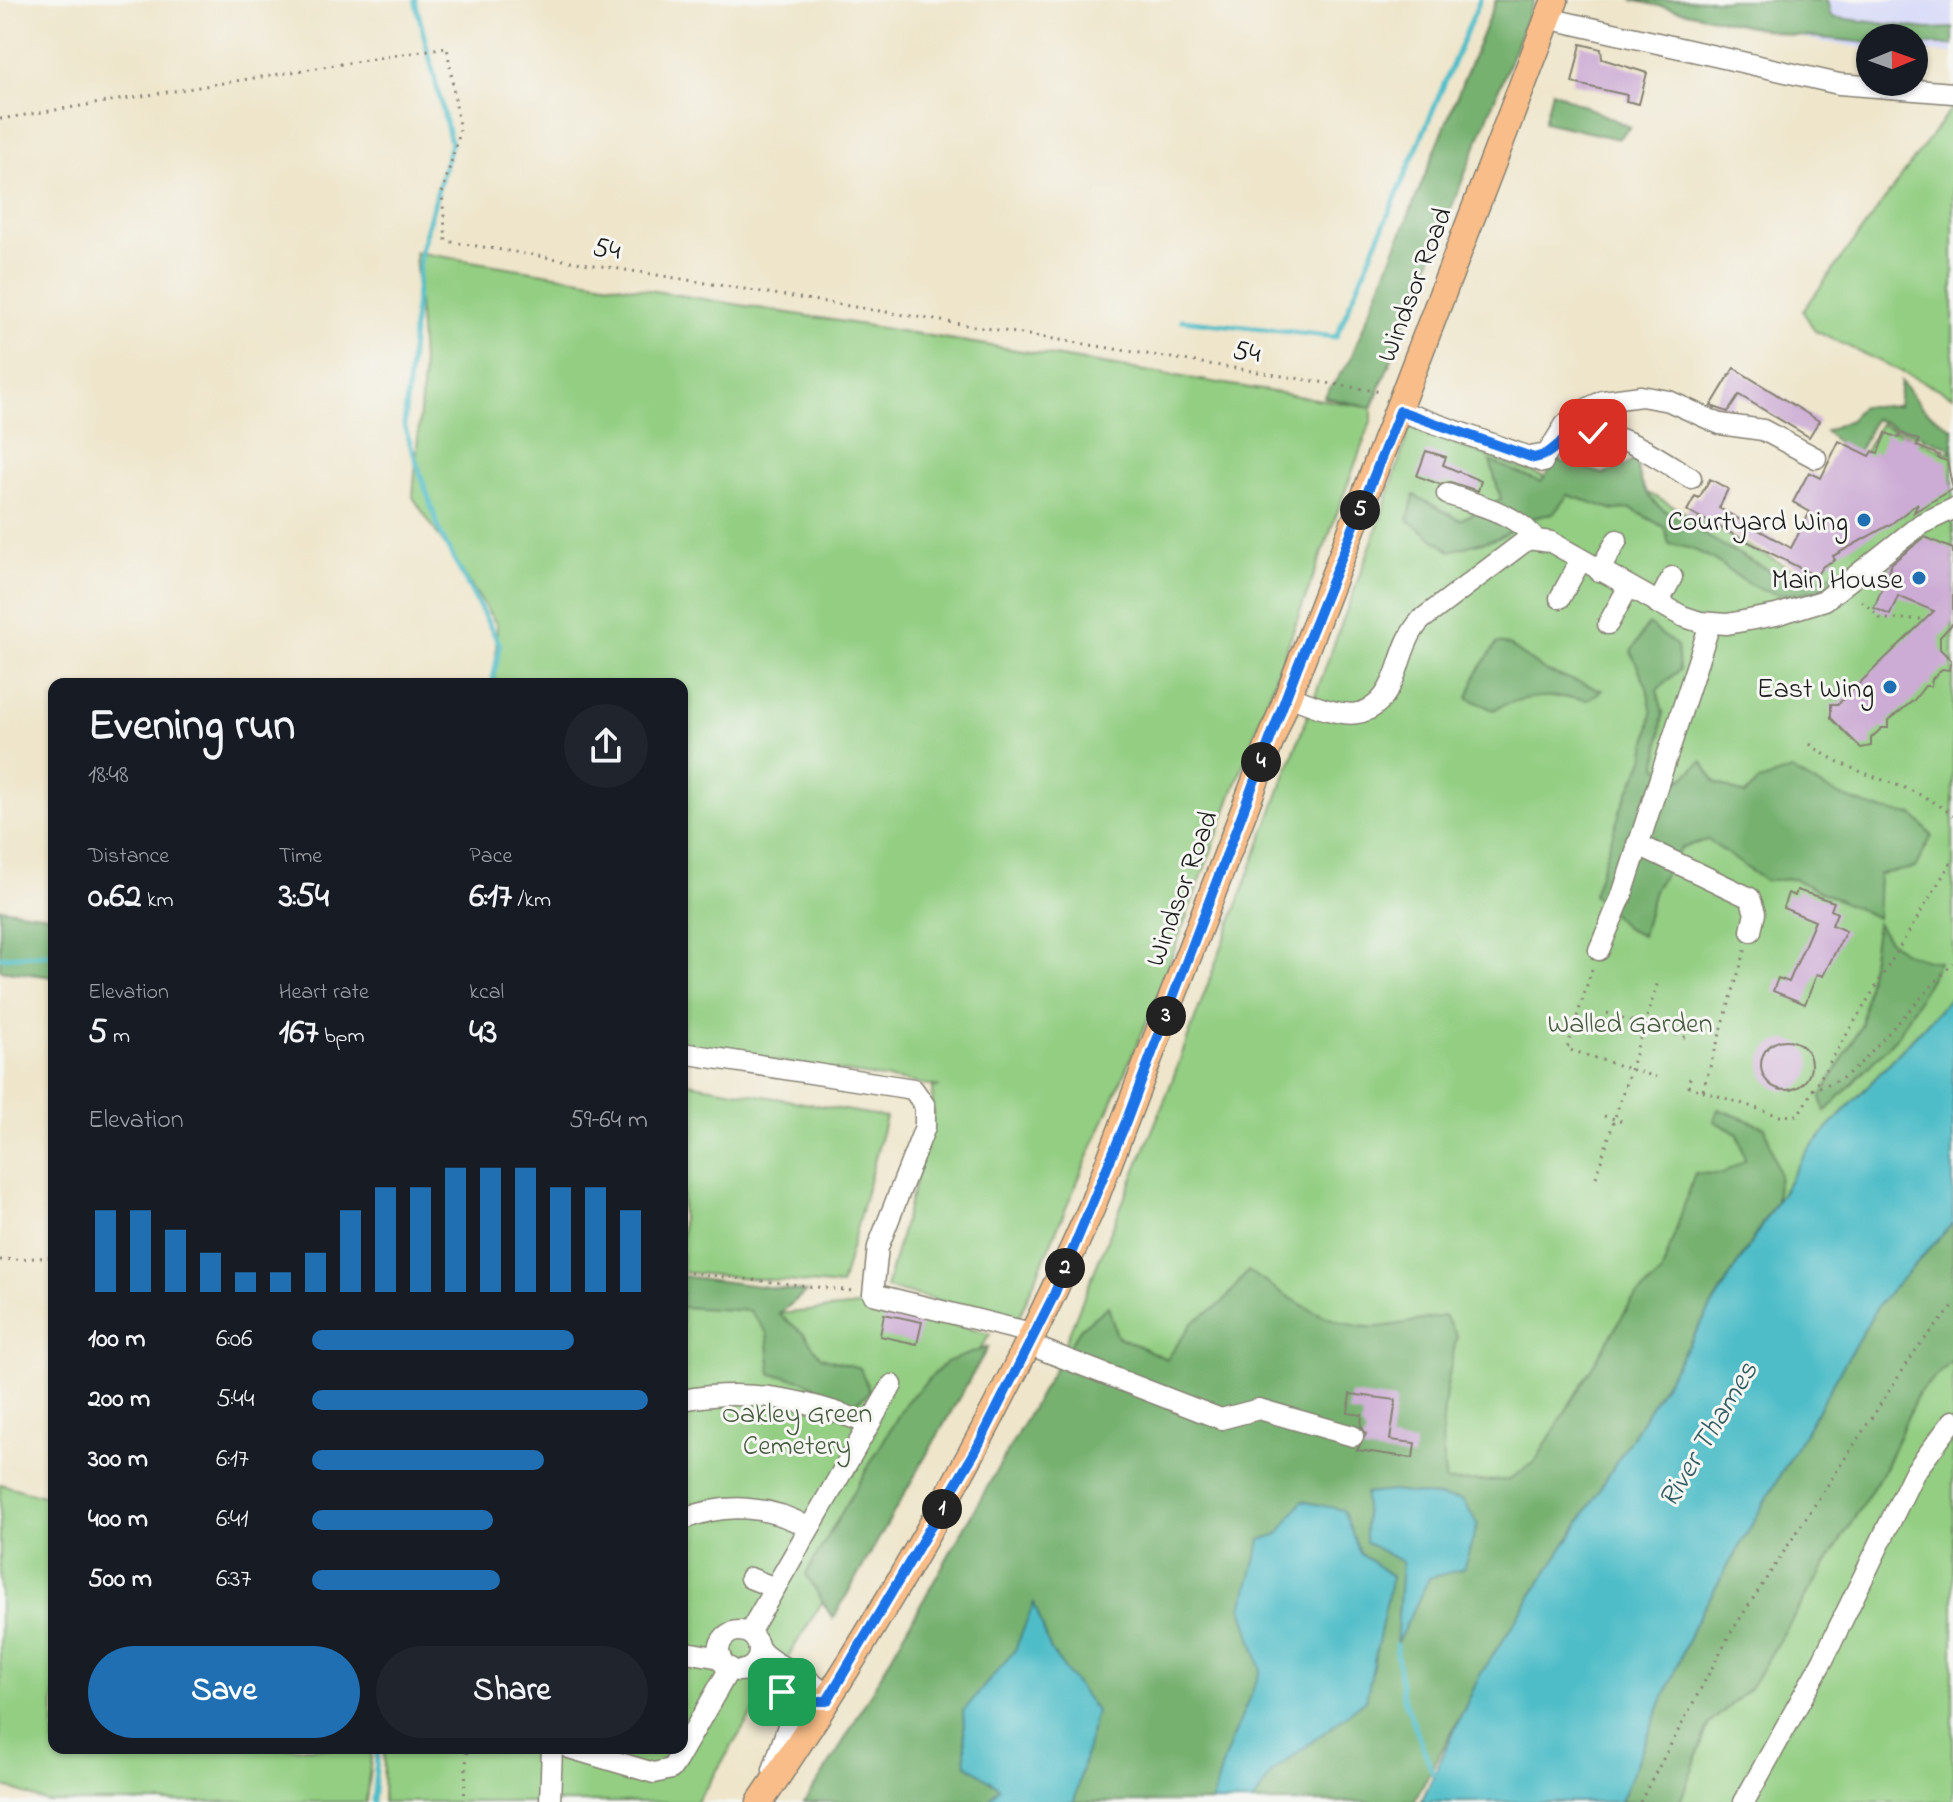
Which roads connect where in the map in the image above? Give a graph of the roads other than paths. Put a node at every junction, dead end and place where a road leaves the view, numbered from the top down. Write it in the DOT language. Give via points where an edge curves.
graph roads {
  1 [pos="1551,9"];
  2 [pos="1953,93"];
  3 [pos="1402,403"];
  4 [pos="1544,456"];
  5 [pos="1816,458"];
  6 [pos="1691,478"];
  7 [pos="1447,494"];
  8 [pos="1953,509"];
  9 [pos="1534,538"];
  10 [pos="1617,540"];
  11 [pos="1581,560"];
  12 [pos="1599,571"];
  13 [pos="1672,577"];
  14 [pos="1628,588"];
  15 [pos="1560,598"];
  16 [pos="1658,604"];
  17 [pos="1608,624"];
  18 [pos="1710,624"];
  19 [pos="1286,695"];
  20 [pos="1637,844"];
  21 [pos="1751,931"];
  22 [pos="1599,950"];
  23 [pos="688,1054"];
  24 [pos="1032,1340"];
  25 [pos="892,1385"];
  26 [pos="688,1399"];
  27 [pos="1953,1421"];
  28 [pos="869,1424"];
  29 [pos="1353,1436"];
  30 [pos="688,1518"];
  31 [pos="809,1528"];
  32 [pos="750,1578"];
  33 [pos="775,1588"];
  34 [pos="754,1641"];
  35 [pos="688,1653"];
  36 [pos="731,1665"];
  37 [pos="782,1692"];
  38 [pos="827,1701"];
  39 [pos="688,1741"];
  40 [pos="552,1754"];
  41 [pos="589,1754"];
  42 [pos="680,1754"];
  43 [pos="761,1801"];
  44 [pos="550,1802"];
  45 [pos="1744,1802"];
  1 -- 2 [label="street" via="1825,82"];
  1 -- 3 [label="main road, Windsor Road"];
  3 -- 4 [label="street"];
  3 -- 19 [label="main road, Windsor Road"];
  4 -- 5 [label="street" via="1565,425 1585,409 1641,396 1669,401 1720,424 1775,434"];
  4 -- 6 [label="street" via="1566,437 1615,437"];
  7 -- 9 [label="street" via="1509,519"];
  8 -- 18 [label="street" via="1921,524 1825,600 1761,619"];
  9 -- 11 [label="street"];
  9 -- 19 [label="street" via="1518,543 1421,620 1391,686 1374,708 1345,715"];
  10 -- 12 [label="street"];
  11 -- 12 [label="street"];
  11 -- 15 [label="street"];
  12 -- 14 [label="street"];
  13 -- 16 [label="street"];
  14 -- 16 [label="street"];
  14 -- 17 [label="street"];
  16 -- 18 [label="street"];
  18 -- 20 [label="street"];
  19 -- 24 [label="main road, Windsor Road" via="1126,1122"];
  20 -- 21 [label="street" via="1744,893 1755,913"];
  20 -- 22 [label="street"];
  23 -- 24 [label="street" via="913,1089 922,1099 925,1127 878,1247 873,1294"];
  24 -- 29 [label="street" via="1221,1419 1259,1409"];
  24 -- 38 [label="main road, Windsor Road" via="960,1478"];
  25 -- 28 [label="street"];
  26 -- 28 [label="street" via="764,1395 814,1404"];
  27 -- 45 [label="street" via="1914,1473 1823,1660"];
  28 -- 31 [label="street"];
  30 -- 31 [label="street" via="713,1510 752,1509 783,1515"];
  31 -- 33 [label="street"];
  32 -- 33 [label="street"];
  33 -- 34 [label="street"];
  34 -- 36 [label="street" via="755,1663"];
  34 -- 36 [label="street" via="738,1630 726,1636 720,1646"];
  34 -- 38 [label="street" via="778,1666 811,1681"];
  35 -- 36 [label="street"];
  36 -- 37 [label="street" via="756,1673"];
  36 -- 39 [label="street"];
  37 -- 38 [label="street" via="802,1701"];
  37 -- 43 [label="street" via="790,1720"];
  38 -- 43 [label="main road, Windsor Road"];
  40 -- 44 [label="street"];
  41 -- 42 [label="street" via="654,1773 666,1771"];
}
